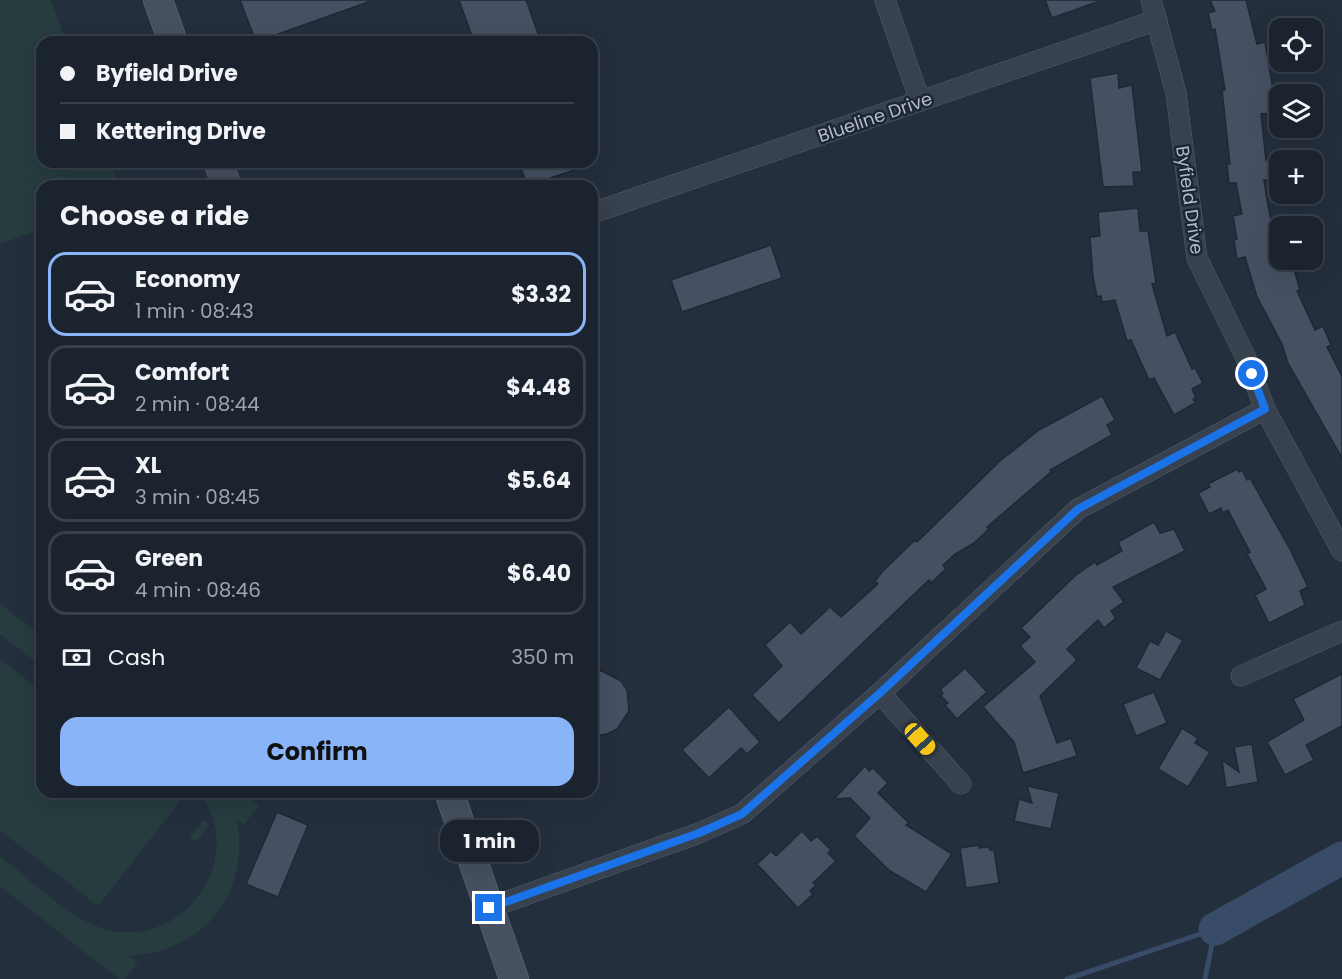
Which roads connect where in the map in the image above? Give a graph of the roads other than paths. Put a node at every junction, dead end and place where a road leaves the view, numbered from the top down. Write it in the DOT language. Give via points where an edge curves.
graph roads {
  1 [pos="158,0"];
  2 [pos="885,0"];
  3 [pos="1151,0"];
  4 [pos="1156,20"];
  5 [pos="171,36"];
  6 [pos="920,101"];
  7 [pos="598,211"];
  8 [pos="1265,409"];
  9 [pos="1342,550"];
  10 [pos="1342,631"];
  11 [pos="1241,676"];
  12 [pos="880,693"];
  13 [pos="961,784"];
  14 [pos="451,798"];
  15 [pos="489,908"];
  16 [pos="514,979"];
  1 -- 5 [label="main road"];
  2 -- 6 [label="street"];
  3 -- 4 [label="street, Byfield Drive"];
  4 -- 6 [label="street, Blueline Drive"];
  4 -- 8 [label="street, Byfield Drive" via="1176,93 1197,258 1245,356"];
  6 -- 7 [label="street, Blueline Drive"];
  8 -- 9 [label="street, Byfield Drive"];
  8 -- 12 [label="street" via="1078,509"];
  10 -- 11 [label="street"];
  12 -- 13 [label="street"];
  12 -- 15 [label="street" via="742,814"];
  14 -- 15 [label="main road"];
  15 -- 16 [label="main road"];
}
